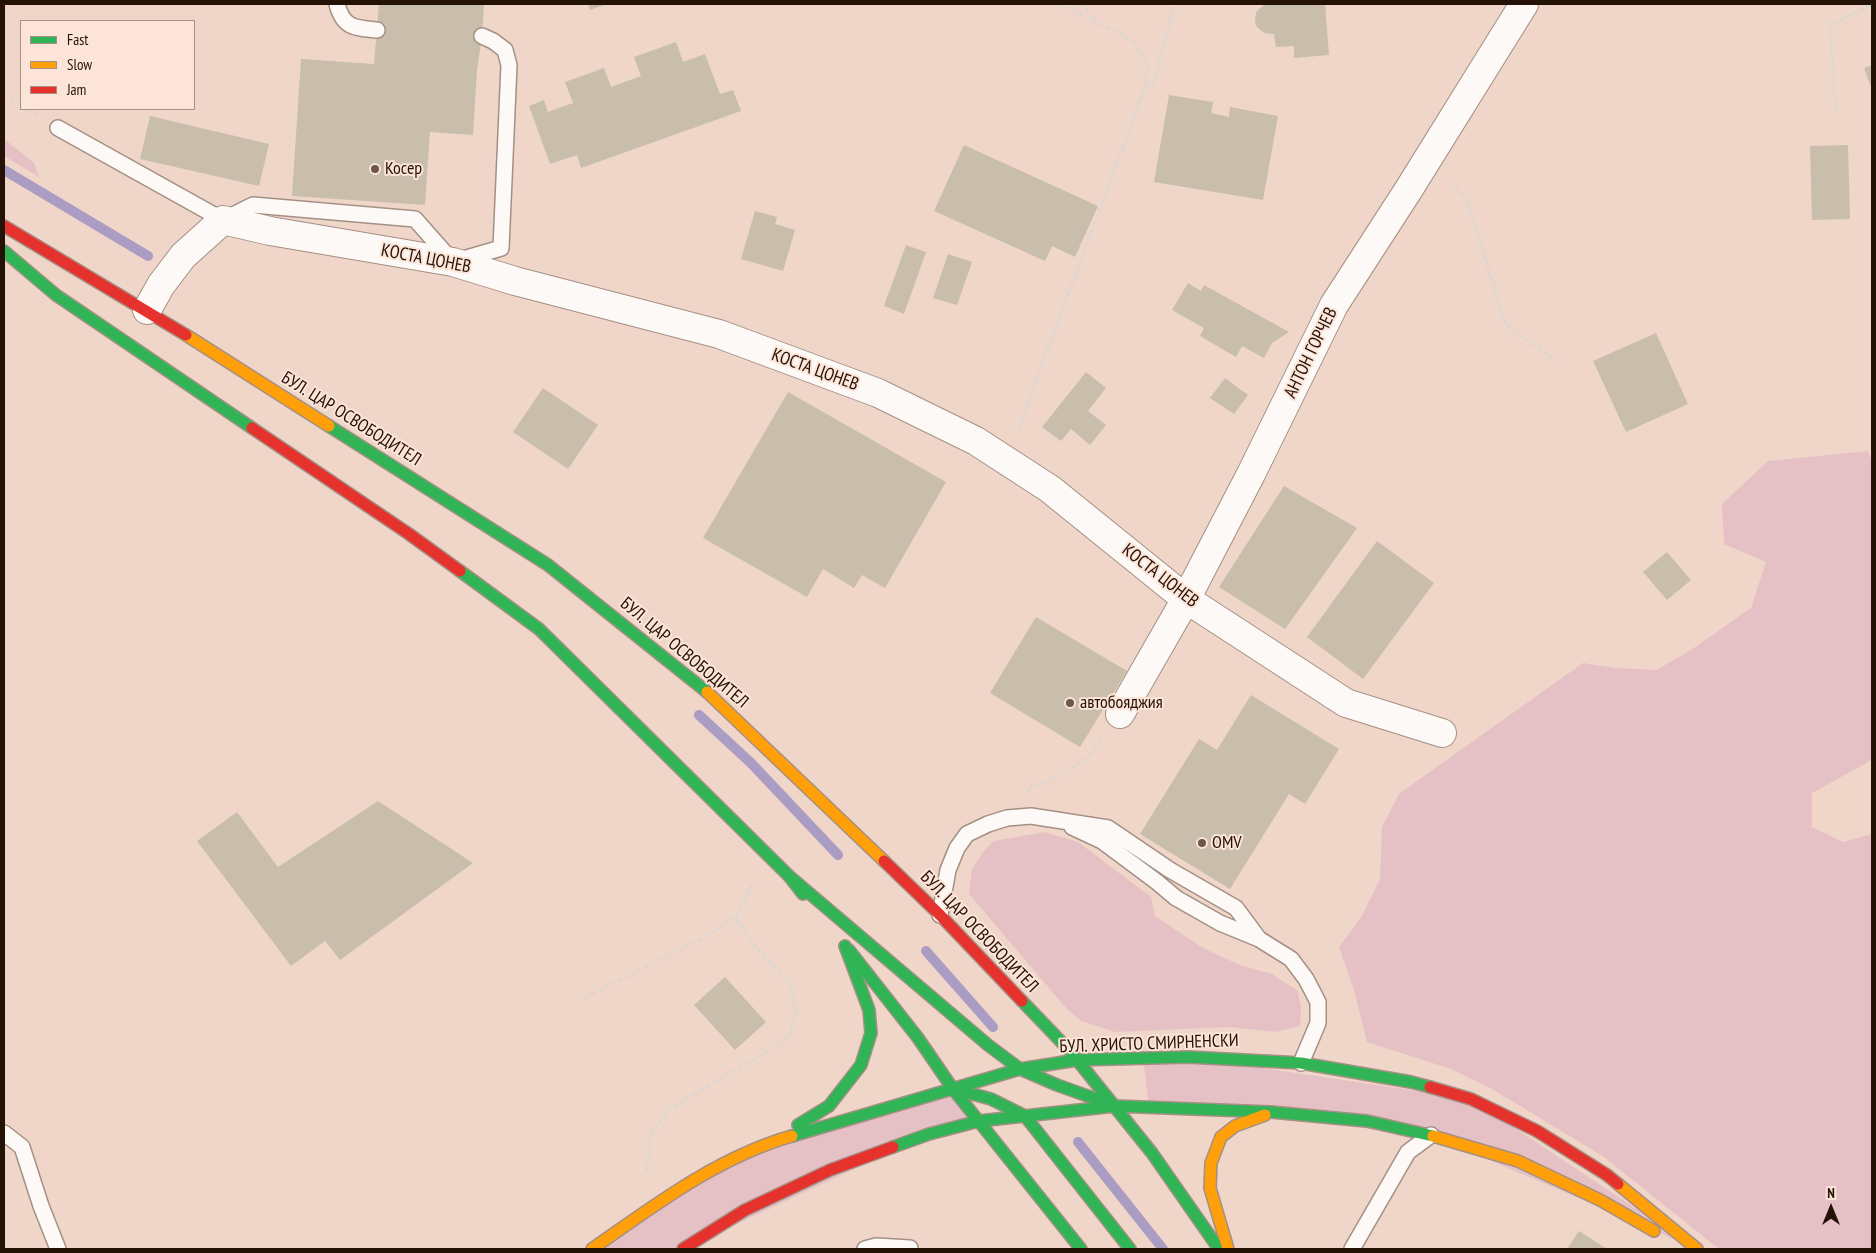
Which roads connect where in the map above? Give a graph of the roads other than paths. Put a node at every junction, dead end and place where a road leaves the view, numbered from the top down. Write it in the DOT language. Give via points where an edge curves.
graph roads {
  1 [pos="337,4"];
  2 [pos="1524,4"];
  3 [pos="377,30"];
  4 [pos="482,36"];
  5 [pos="58,128"];
  6 [pos="223,220"];
  7 [pos="4,226"];
  8 [pos="4,251"];
  9 [pos="453,262"];
  10 [pos="146,310"];
  11 [pos="1186,599"];
  12 [pos="1120,714"];
  13 [pos="1442,734"];
  14 [pos="1052,818"];
  15 [pos="788,876"];
  16 [pos="940,915"];
  17 [pos="828,925"];
  18 [pos="1259,939"];
  19 [pos="1078,1060"];
  20 [pos="1301,1062"];
  21 [pos="1020,1069"];
  22 [pos="953,1089"];
  23 [pos="1115,1106"];
  24 [pos="1271,1112"];
  25 [pos="1025,1116"];
  26 [pos="979,1121"];
  27 [pos="4,1134"];
  28 [pos="1431,1135"];
  29 [pos="770,1142"];
  30 [pos="910,1248"];
  31 [pos="58,1249"];
  32 [pos="592,1249"];
  33 [pos="683,1249"];
  34 [pos="865,1249"];
  35 [pos="1081,1249"];
  36 [pos="1130,1249"];
  37 [pos="1219,1249"];
  38 [pos="1228,1249"];
  39 [pos="1352,1249"];
  40 [pos="1685,1249"];
  41 [pos="1697,1249"];
  1 -- 3 [label="lane" via="342,20 355,28"];
  2 -- 11 [label="street, АНТОН ГОРЧЕВ" via="1334,305"];
  4 -- 9 [label="lane" via="505,50 509,65 501,248"];
  5 -- 6 [label="lane"];
  6 -- 9 [label="street, КОСТА ЦОНЕВ" via="270,232"];
  6 -- 9 [label="lane" via="253,205 415,219"];
  6 -- 10 [label="street" via="183,256"];
  7 -- 10 [label="main road, БУЛ. ЦАР ОСВОБОДИТЕЛ"];
  8 -- 15 [label="main road" via="56,295 409,534 539,629"];
  9 -- 11 [label="street, КОСТА ЦОНЕВ" via="729,338 878,393 976,441 1050,490"];
  10 -- 16 [label="main road, БУЛ. ЦАР ОСВОБОДИТЕЛ" via="548,565 711,695"];
  11 -- 12 [label="street, АНТОН ГОРЧЕВ"];
  11 -- 13 [label="street, КОСТА ЦОНЕВ" via="1346,703"];
  14 -- 16 [label="lane" via="1008,818 967,834 948,870"];
  14 -- 18 [label="lane" via="1102,842 1176,898 1220,923"];
  14 -- 18 [label="lane" via="1108,828 1170,870 1236,908"];
  15 -- 17 [label="main road"];
  15 -- 21 [label="main road"];
  16 -- 19 [label="main road, БУЛ. ЦАР ОСВОБОДИТЕЛ"];
  18 -- 20 [label="lane" via="1291,959 1318,1002 1318,1023"];
  19 -- 20 [label="main road, БУЛ. ХРИСТО СМИРНЕНСКИ" via="1188,1057"];
  19 -- 21 [label="main road, БУЛ. ХРИСТО СМИРНЕНСКИ"];
  19 -- 23 [label="main road, БУЛ. ЦАР ОСВОБОДИТЕЛ"];
  20 -- 41 [label="main road, БУЛ. ХРИСТО СМИРНЕНСКИ" via="1411,1082 1471,1100 1537,1131 1607,1175"];
  21 -- 22 [label="main road, БУЛ. ХРИСТО СМИРНЕНСКИ"];
  21 -- 23 [label="main road"];
  22 -- 25 [label="main road" via="985,1096"];
  22 -- 26 [label="main road"];
  22 -- 29 [label="main road, БУЛ. ХРИСТО СМИРНЕНСКИ"];
  22 -- 29 [label="main road" via="918,1038 843,942 869,1010 871,1033 861,1065 829,1106"];
  23 -- 24 [label="main road"];
  23 -- 25 [label="main road"];
  23 -- 37 [label="main road, БУЛ. ЦАР ОСВОБОДИТЕЛ"];
  24 -- 28 [label="main road" via="1367,1121"];
  24 -- 38 [label="main road" via="1235,1126 1222,1137 1211,1163 1210,1188"];
  25 -- 26 [label="main road"];
  25 -- 36 [label="main road"];
  26 -- 33 [label="main road" via="929,1134 830,1170 745,1210"];
  26 -- 35 [label="main road"];
  27 -- 31 [label="lane" via="22,1147"];
  28 -- 39 [label="lane" via="1408,1152"];
  28 -- 40 [label="main road" via="1518,1161 1600,1200"];
  29 -- 32 [label="main road, БУЛ. ХРИСТО СМИРНЕНСКИ" via="705,1173"];
  30 -- 34 [label="lane" via="876,1246"];
}
